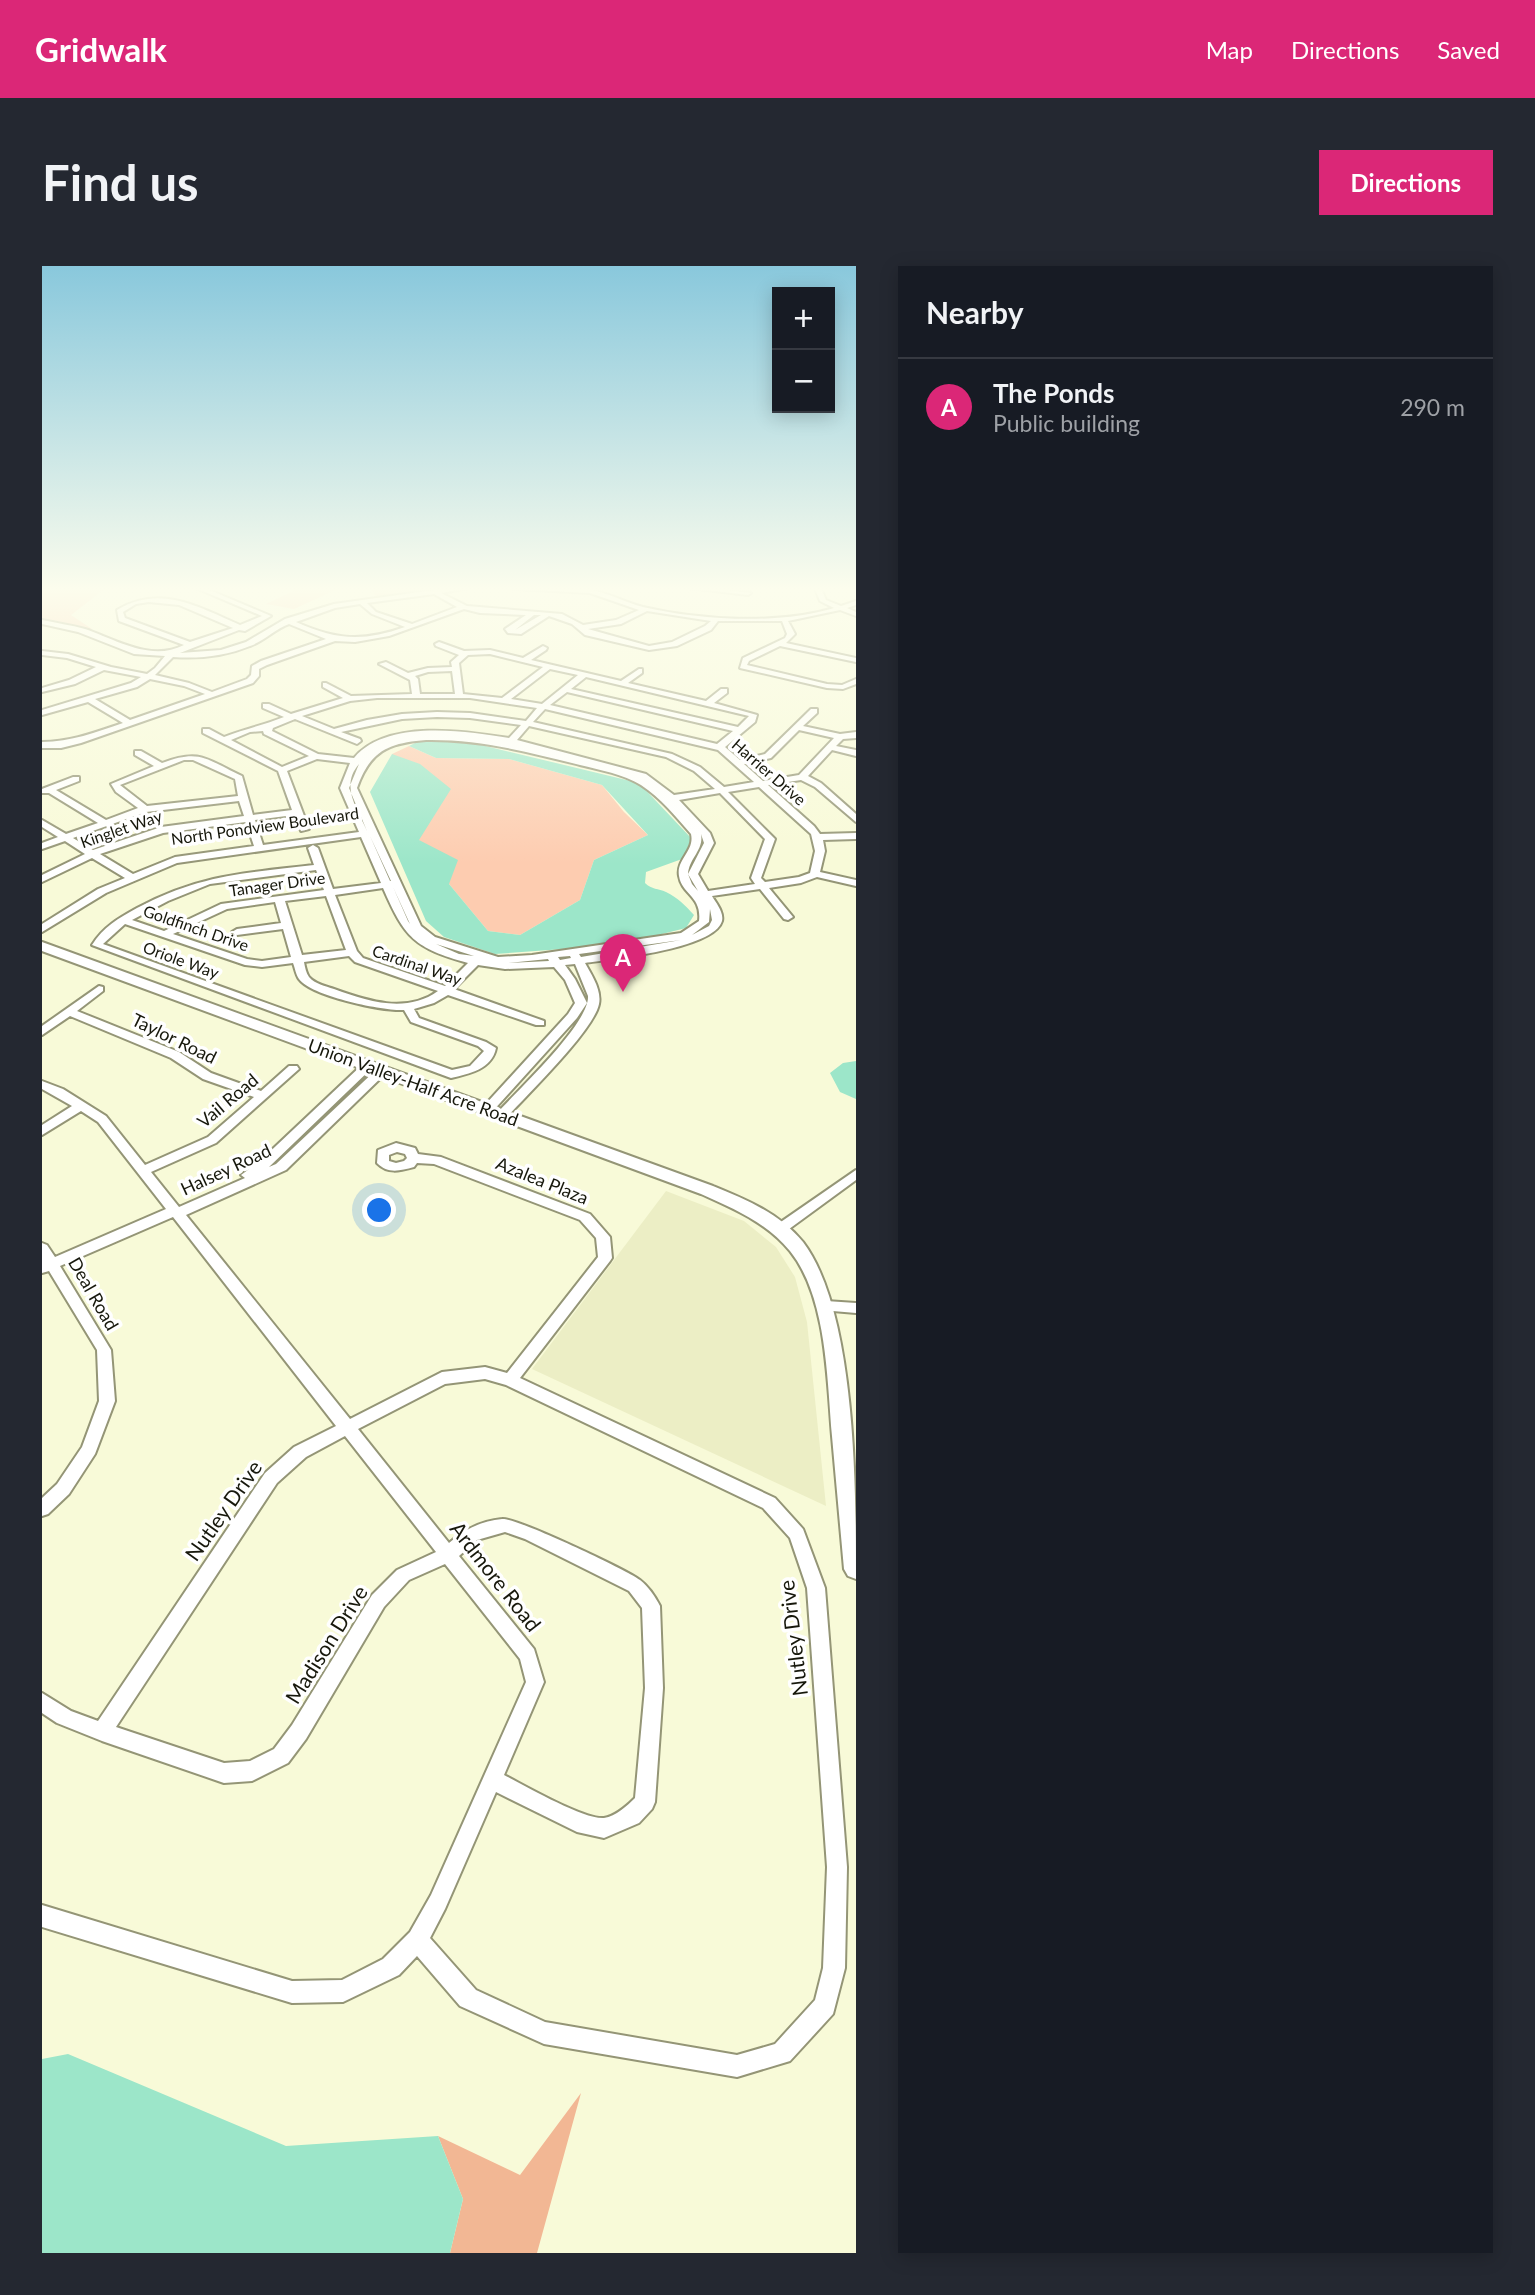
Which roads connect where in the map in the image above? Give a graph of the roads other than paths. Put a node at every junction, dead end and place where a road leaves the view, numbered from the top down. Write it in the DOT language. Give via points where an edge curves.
graph roads {
  1 [pos="79,679"];
  2 [pos="144,679"];
  3 [pos="163,679"];
  4 [pos="252,679"];
  5 [pos="414,679"];
  6 [pos="457,679"];
  7 [pos="533,679"];
  8 [pos="578,679"];
  9 [pos="605,679"];
  10 [pos="629,679"];
  11 [pos="793,679"];
  12 [pos="856,681"];
  13 [pos="623,683"];
  14 [pos="326,685"];
  15 [pos="843,687"];
  16 [pos="563,689"];
  17 [pos="42,690"];
  18 [pos="724,691"];
  19 [pos="856,693"];
  20 [pos="211,694"];
  21 [pos="416,696"];
  22 [pos="459,696"];
  23 [pos="89,699"];
  24 [pos="350,699"];
  25 [pos="505,700"];
  26 [pos="709,703"];
  27 [pos="265,706"];
  28 [pos="544,706"];
  29 [pos="814,710"];
  30 [pos="42,713"];
  31 [pos="292,716"];
  32 [pos="529,722"];
  33 [pos="129,723"];
  34 [pos="797,727"];
  35 [pos="269,728"];
  36 [pos="739,730"];
  37 [pos="206,731"];
  38 [pos="331,732"];
  39 [pos="856,735"];
  40 [pos="840,737"];
  41 [pos="224,740"];
  42 [pos="357,741"];
  43 [pos="510,742"];
  44 [pos="42,746"];
  45 [pos="719,747"];
  46 [pos="831,747"];
  47 [pos="138,753"];
  48 [pos="856,753"];
  49 [pos="316,756"];
  50 [pos="361,761"];
  51 [pos="739,763"];
  52 [pos="161,766"];
  53 [pos="282,770"];
  54 [pos="802,777"];
  55 [pos="76,779"];
  56 [pos="763,783"];
  57 [pos="46,791"];
  58 [pos="721,791"];
  59 [pos="243,798"];
  60 [pos="667,799"];
  61 [pos="145,809"];
  62 [pos="298,812"];
  63 [pos="250,818"];
  64 [pos="856,819"];
  65 [pos="103,822"];
  66 [pos="42,823"];
  67 [pos="304,830"];
  68 [pos="367,831"];
  69 [pos="856,836"];
  70 [pos="819,837"];
  71 [pos="65,838"];
  72 [pos="259,844"];
  73 [pos="42,846"];
  74 [pos="313,848"];
  75 [pos="92,854"];
  76 [pos="320,867"];
  77 [pos="815,874"];
  78 [pos="128,875"];
  79 [pos="42,878"];
  80 [pos="856,883"];
  81 [pos="392,884"];
  82 [pos="761,886"];
  83 [pos="330,892"];
  84 [pos="703,895"];
  85 [pos="279,899"];
  86 [pos="51,916"];
  87 [pos="788,917"];
  88 [pos="125,920"];
  89 [pos="288,925"];
  90 [pos="42,929"];
  91 [pos="237,932"];
  92 [pos="165,934"];
  93 [pos="42,946"];
  94 [pos="352,951"];
  95 [pos="575,956"];
  96 [pos="477,959"];
  97 [pos="553,959"];
  98 [pos="298,960"];
  99 [pos="99,989"];
  100 [pos="444,991"];
  101 [pos="407,1006"];
  102 [pos="69,1012"];
  103 [pos="540,1023"];
  104 [pos="42,1032"];
  105 [pos="293,1069"];
  106 [pos="375,1069"];
  107 [pos="42,1085"];
  108 [pos="263,1096"];
  109 [pos="81,1106"];
  110 [pos="324,1108"];
  111 [pos="339,1112"];
  112 [pos="494,1112"];
  113 [pos="42,1131"];
  114 [pos="413,1158"];
  115 [pos="144,1171"];
  116 [pos="856,1174"];
  117 [pos="175,1211"];
  118 [pos="780,1229"];
  119 [pos="42,1248"];
  120 [pos="48,1266"];
  121 [pos="826,1306"];
  122 [pos="856,1308"];
  123 [pos="510,1380"];
  124 [pos="347,1426"];
  125 [pos="42,1509"];
  126 [pos="448,1555"];
  127 [pos="856,1569"];
  128 [pos="42,1702"];
  129 [pos="102,1732"];
  130 [pos="492,1780"];
  131 [pos="42,1916"];
  132 [pos="418,1940"];
  1 -- 17 [label="street"];
  2 -- 23 [label="street"];
  3 -- 20 [label="street"];
  4 -- 20 [label="street"];
  5 -- 21 [label="street"];
  6 -- 22 [label="street"];
  7 -- 25 [label="street"];
  8 -- 16 [label="street"];
  9 -- 13 [label="street"];
  10 -- 13 [label="street"];
  11 -- 15 [label="street"];
  12 -- 15 [label="street"];
  13 -- 26 [label="street"];
  14 -- 24 [label="street"];
  15 -- 19 [label="street"];
  16 -- 28 [label="street"];
  16 -- 36 [label="street"];
  18 -- 26 [label="street"];
  20 -- 33 [label="street"];
  21 -- 22 [label="street, Harrier Drive"];
  21 -- 24 [label="street, Harrier Drive"];
  22 -- 25 [label="street, Harrier Drive"];
  23 -- 30 [label="street"];
  23 -- 33 [label="street"];
  24 -- 31 [label="street, Harrier Drive"];
  25 -- 28 [label="street, Harrier Drive"];
  26 -- 36 [label="street" via="753,715"];
  27 -- 31 [label="street"];
  28 -- 32 [label="street"];
  28 -- 45 [label="street, Harrier Drive"];
  29 -- 34 [label="street"];
  31 -- 35 [label="street, Harrier Drive"];
  31 -- 38 [label="street"];
  32 -- 38 [label="street" via="480,715 414,714 366,720"];
  32 -- 43 [label="street"];
  32 -- 58 [label="street" via="676,758"];
  33 -- 44 [label="street" via="78,741"];
  34 -- 40 [label="street"];
  34 -- 51 [label="street" via="768,756"];
  35 -- 41 [label="street, Harrier Drive"];
  35 -- 49 [label="street" via="267,732"];
  36 -- 45 [label="street"];
  37 -- 41 [label="street"];
  38 -- 42 [label="street"];
  39 -- 40 [label="street"];
  40 -- 46 [label="street"];
  41 -- 53 [label="street"];
  43 -- 50 [label="street" via="470,734 406,735 372,745"];
  43 -- 60 [label="street" via="643,776"];
  45 -- 51 [label="street, Harrier Drive"];
  46 -- 48 [label="street"];
  46 -- 54 [label="street"];
  47 -- 52 [label="street"];
  49 -- 50 [label="street"];
  49 -- 53 [label="street"];
  50 -- 68 [label="street" via="344,788"];
  51 -- 56 [label="street, Harrier Drive"];
  52 -- 59 [label="street" via="200,758 239,778"];
  52 -- 61 [label="street" via="116,784"];
  53 -- 62 [label="street"];
  54 -- 56 [label="street"];
  54 -- 64 [label="street" via="818,785"];
  55 -- 57 [label="street"];
  56 -- 58 [label="street"];
  56 -- 70 [label="street, Harrier Drive"];
  57 -- 65 [label="street"];
  58 -- 60 [label="street"];
  58 -- 82 [label="street" via="770,839 756,878"];
  59 -- 61 [label="street"];
  59 -- 63 [label="street"];
  60 -- 84 [label="street" via="707,835 709,843 694,874"];
  61 -- 65 [label="street"];
  62 -- 63 [label="street, Kinglet Way"];
  62 -- 67 [label="street"];
  63 -- 72 [label="street"];
  63 -- 75 [label="street, Kinglet Way" via="161,830"];
  65 -- 71 [label="street"];
  66 -- 71 [label="street"];
  68 -- 72 [label="street, North Pondview Boulevard"];
  68 -- 81 [label="street"];
  69 -- 70 [label="street"];
  70 -- 77 [label="street" via="822,852"];
  71 -- 73 [label="street"];
  71 -- 75 [label="street"];
  72 -- 78 [label="street, North Pondview Boulevard" via="189,856"];
  74 -- 76 [label="street, Cardinal Way"];
  75 -- 78 [label="street"];
  75 -- 79 [label="street, Kinglet Way"];
  76 -- 83 [label="street, Cardinal Way"];
  76 -- 88 [label="street, Oriole Way" via="207,882"];
  77 -- 80 [label="street"];
  77 -- 82 [label="street"];
  78 -- 86 [label="street, North Pondview Boulevard"];
  81 -- 83 [label="street, Tanager Drive"];
  81 -- 96 [label="street" via="403,922 416,939"];
  82 -- 84 [label="street"];
  82 -- 87 [label="street"];
  83 -- 85 [label="street, Tanager Drive"];
  83 -- 94 [label="street, Cardinal Way"];
  84 -- 95 [label="street" via="717,909 716,922 695,939"];
  85 -- 89 [label="street"];
  85 -- 92 [label="street, Tanager Drive" via="225,906"];
  86 -- 90 [label="street, North Pondview Boulevard"];
  88 -- 92 [label="street, Goldfinch Drive"];
  88 -- 101 [label="street, Oriole Way" via="98,940 97,946 451,1073 474,1069 483,1062 490,1048 415,1020"];
  89 -- 91 [label="street"];
  89 -- 98 [label="street"];
  92 -- 98 [label="street, Goldfinch Drive" via="245,962"];
  93 -- 106 [label="street, Union Valley-Half Acre Road"];
  94 -- 98 [label="street, Goldfinch Drive"];
  94 -- 100 [label="street, Cardinal Way" via="363,964"];
  95 -- 97 [label="street"];
  95 -- 112 [label="street" via="593,992 594,1004 584,1024"];
  96 -- 97 [label="street" via="517,967"];
  96 -- 100 [label="street"];
  97 -- 112 [label="street" via="570,979 580,1003"];
  98 -- 101 [label="street" via="303,977 312,985 380,1007"];
  99 -- 102 [label="street"];
  100 -- 101 [label="street" via="430,1001"];
  100 -- 103 [label="street, Cardinal Way"];
  102 -- 104 [label="street"];
  102 -- 108 [label="street, Taylor Road" via="175,1055 207,1076"];
  105 -- 108 [label="street, Vail Road"];
  106 -- 110 [label="street, Halsey Road"];
  106 -- 111 [label="street, Halsey Road"];
  106 -- 112 [label="street, Union Valley-Half Acre Road"];
  107 -- 109 [label="street, Ardmore Road"];
  108 -- 115 [label="street, Vail Road" via="212,1140"];
  109 -- 113 [label="street"];
  109 -- 115 [label="street, Ardmore Road" via="102,1119"];
  110 -- 111 [label="street"];
  110 -- 117 [label="street, Halsey Road" via="265,1164"];
  111 -- 117 [label="street, Halsey Road" via="281,1167 221,1196"];
  112 -- 118 [label="street, Union Valley-Half Acre Road" via="707,1190 751,1209"];
  114 -- 123 [label="street, Azalea Plaza" via="436,1160 585,1217 603,1237 605,1258"];
  115 -- 117 [label="street, Ardmore Road"];
  116 -- 118 [label="street"];
  117 -- 120 [label="street, Halsey Road"];
  117 -- 124 [label="street, Ardmore Road"];
  118 -- 121 [label="street, Union Valley-Half Acre Road" via="809,1263"];
  119 -- 120 [label="street, Deal Road"];
  120 -- 125 [label="street, Deal Road" via="104,1350 107,1401 89,1449 63,1489"];
  121 -- 122 [label="street"];
  121 -- 127 [label="street, Union Valley-Half Acre Road"];
  123 -- 124 [label="street, Nutley Drive" via="485,1373 442,1378"];
  123 -- 132 [label="street, Nutley Drive" via="769,1503 797,1534 816,1588 836,1867 834,1968 825,2006 782,2053 737,2066 544,2033 468,1998"];
  124 -- 126 [label="street, Ardmore Road"];
  124 -- 129 [label="street, Nutley Drive" via="300,1452 271,1478"];
  126 -- 129 [label="street, Madison Drive" via="403,1575 378,1601 299,1732 281,1756 253,1771 224,1773"];
  126 -- 130 [label="street, Ardmore Road" via="528,1655 535,1682"];
  126 -- 130 [label="street, Madison Drive" via="472,1534 505,1525 635,1586 651,1606 654,1688 645,1802 632,1816 604,1828 584,1825"];
  128 -- 129 [label="street, Madison Drive" via="64,1717"];
  130 -- 132 [label="street, Ardmore Road"];
  131 -- 132 [label="street, Ardmore Road" via="292,1992 343,1992 391,1967"];
}
